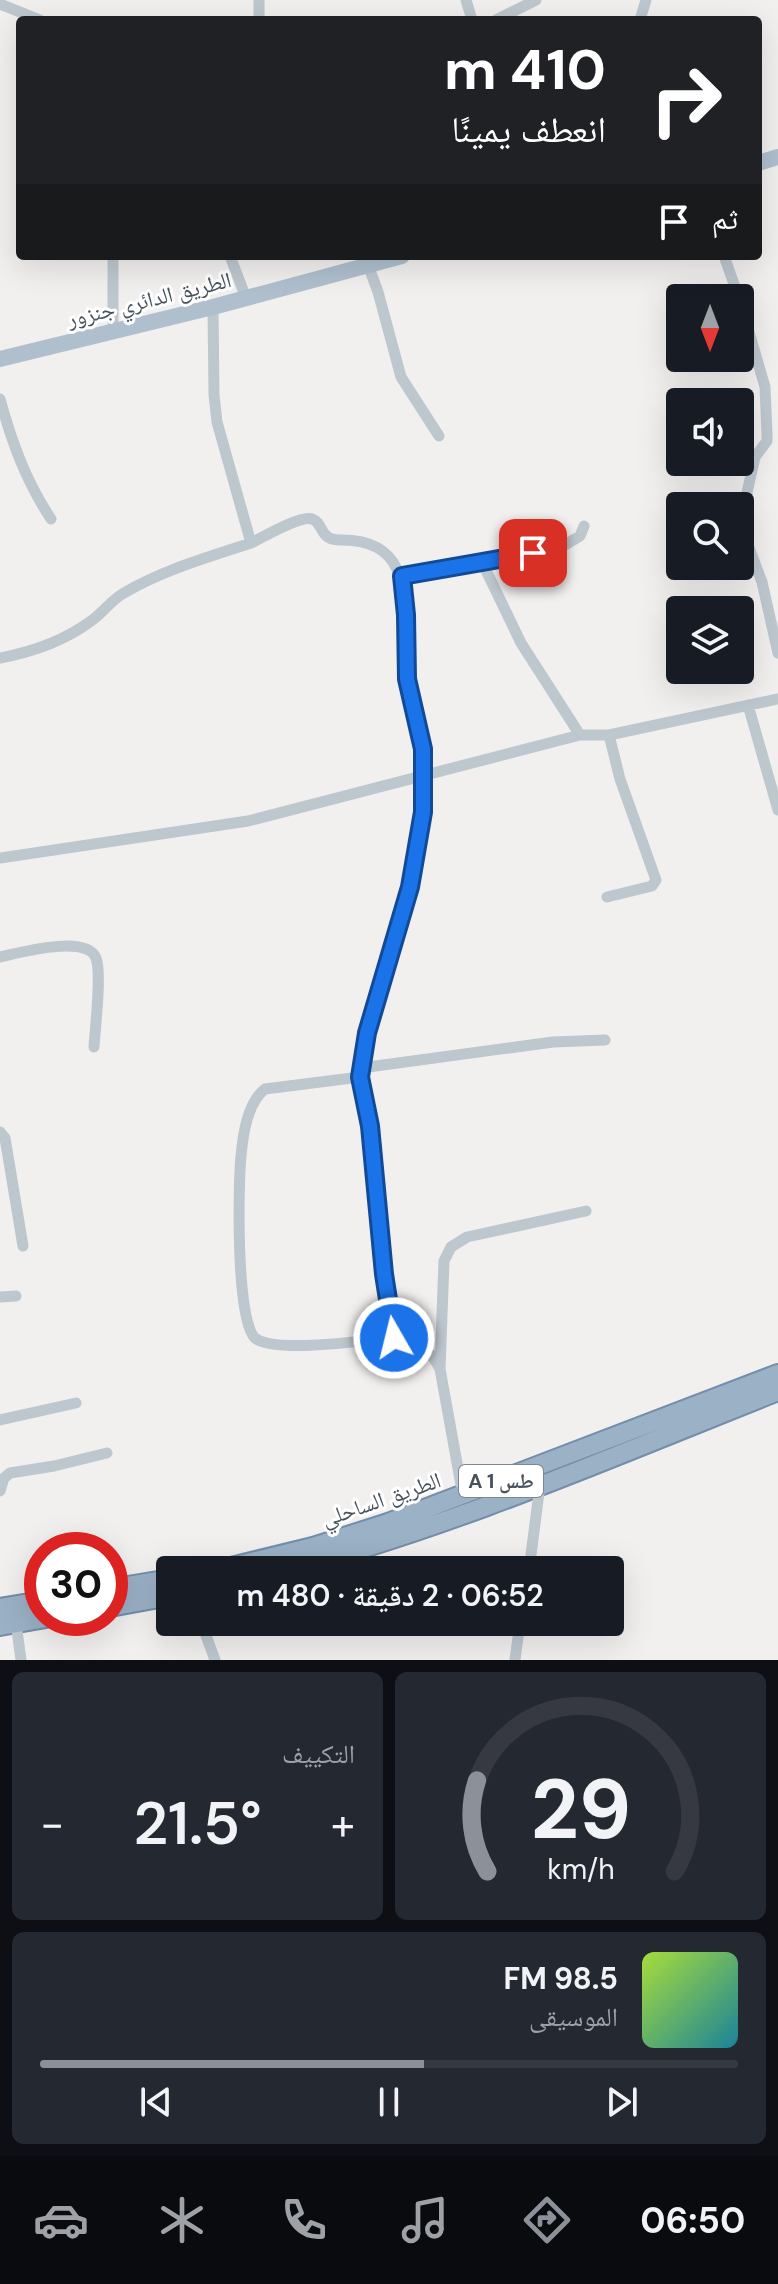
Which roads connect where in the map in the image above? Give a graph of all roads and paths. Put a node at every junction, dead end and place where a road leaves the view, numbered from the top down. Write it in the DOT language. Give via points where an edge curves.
graph roads {
  1 [pos="536,0"];
  2 [pos="0,4"];
  3 [pos="30,16"];
  4 [pos="504,16"];
  5 [pos="113,260"];
  6 [pos="232,260"];
  7 [pos="387,260"];
  8 [pos="725,260"];
  9 [pos="368,265"];
  10 [pos="734,284"];
  11 [pos="246,298"];
  12 [pos="213,307"];
  13 [pos="113,332"];
  14 [pos="754,350"];
  15 [pos="0,359"];
  16 [pos="0,399"];
  17 [pos="439,436"];
  18 [pos="51,519"];
  19 [pos="584,526"];
  20 [pos="251,543"];
  21 [pos="482,562"];
  22 [pos="402,576"];
  23 [pos="778,653"];
  24 [pos="0,658"];
  25 [pos="778,699"];
  26 [pos="748,705"];
  27 [pos="580,735"];
  28 [pos="609,735"];
  29 [pos="424,776"];
  30 [pos="778,810"];
  31 [pos="0,858"];
  32 [pos="607,897"];
  33 [pos="0,957"];
  34 [pos="605,1040"];
  35 [pos="94,1047"];
  36 [pos="360,1072"];
  37 [pos="0,1132"];
  38 [pos="586,1211"];
  39 [pos="23,1246"];
  40 [pos="16,1296"];
  41 [pos="0,1297"];
  42 [pos="394,1338"];
  43 [pos="440,1369"];
  44 [pos="778,1374"];
  45 [pos="778,1391"];
  46 [pos="76,1403"];
  47 [pos="0,1420"];
  48 [pos="107,1453"];
  49 [pos="540,1485"];
  50 [pos="0,1491"];
  51 [pos="463,1496"];
  52 [pos="276,1556"];
  53 [pos="336,1556"];
  54 [pos="531,1556"];
  55 [pos="156,1581"];
  56 [pos="128,1586"];
  57 [pos="156,1599"];
  58 [pos="24,1604"];
  59 [pos="128,1604"];
  60 [pos="0,1608"];
  61 [pos="8,1625"];
  62 [pos="206,1636"];
  63 [pos="518,1636"];
  64 [pos="21,1660"];
  65 [pos="215,1660"];
  66 [pos="515,1660"];
  1 -- 4 [label="street"];
  2 -- 3 [label="street"];
  5 -- 13 [label="street"];
  6 -- 11 [label="street"];
  7 -- 9 [label="main road, الطريق الدائري جنزور"];
  8 -- 10 [label="street"];
  9 -- 11 [label="main road, الطريق الدائري جنزور"];
  9 -- 17 [label="street" via="401,377"];
  11 -- 12 [label="main road, الطريق الدائري جنزور"];
  12 -- 13 [label="main road, الطريق الدائري جنزور"];
  12 -- 20 [label="street" via="217,422"];
  13 -- 15 [label="main road, الطريق الدائري جنزور"];
  14 -- 23 [label="street" via="765,387 767,441 755,457 743,528"];
  16 -- 18 [label="street" via="26,478"];
  19 -- 21 [label="street" via="580,536 558,549"];
  20 -- 22 [label="street" via="311,519 326,537 375,546"];
  20 -- 24 [label="street" via="156,577 111,602 67,636"];
  21 -- 22 [label="street"];
  21 -- 27 [label="street" via="521,643"];
  22 -- 29 [label="street" via="407,679"];
  25 -- 26 [label="street"];
  26 -- 28 [label="street"];
  26 -- 30 [label="street"];
  27 -- 28 [label="street"];
  27 -- 29 [label="street"];
  28 -- 32 [label="street" via="656,880 652,886"];
  29 -- 31 [label="street" via="248,821"];
  29 -- 36 [label="street" via="410,887"];
  33 -- 35 [label="street" via="54,946 91,951 98,976"];
  34 -- 36 [label="street" via="553,1042"];
  36 -- 42 [label="street"];
  36 -- 42 [label="street" via="265,1089 257,1095 241,1156 243,1310 247,1327 265,1344"];
  37 -- 39 [label="street"];
  38 -- 43 [label="street" via="467,1237 451,1247 442,1271"];
  40 -- 41 [label="street"];
  42 -- 43 [label="street" via="426,1348"];
  43 -- 51 [label="street"];
  44 -- 51 [label="highway, الطريق الساحلي / A 1 طس"];
  45 -- 49 [label="highway, الطريق الساحلي / A 1 طس"];
  46 -- 47 [label="street"];
  48 -- 50 [label="street" via="10,1473"];
  49 -- 53 [label="highway, الطريق الساحلي / A 1 طس"];
  49 -- 54 [label="street"];
  51 -- 52 [label="highway, الطريق الساحلي / A 1 طس"];
  55 -- 56 [label="highway"];
  57 -- 59 [label="highway"];
  58 -- 60 [label="highway"];
  61 -- 64 [label="street"];
  62 -- 65 [label="street"];
  63 -- 66 [label="street"];
}
